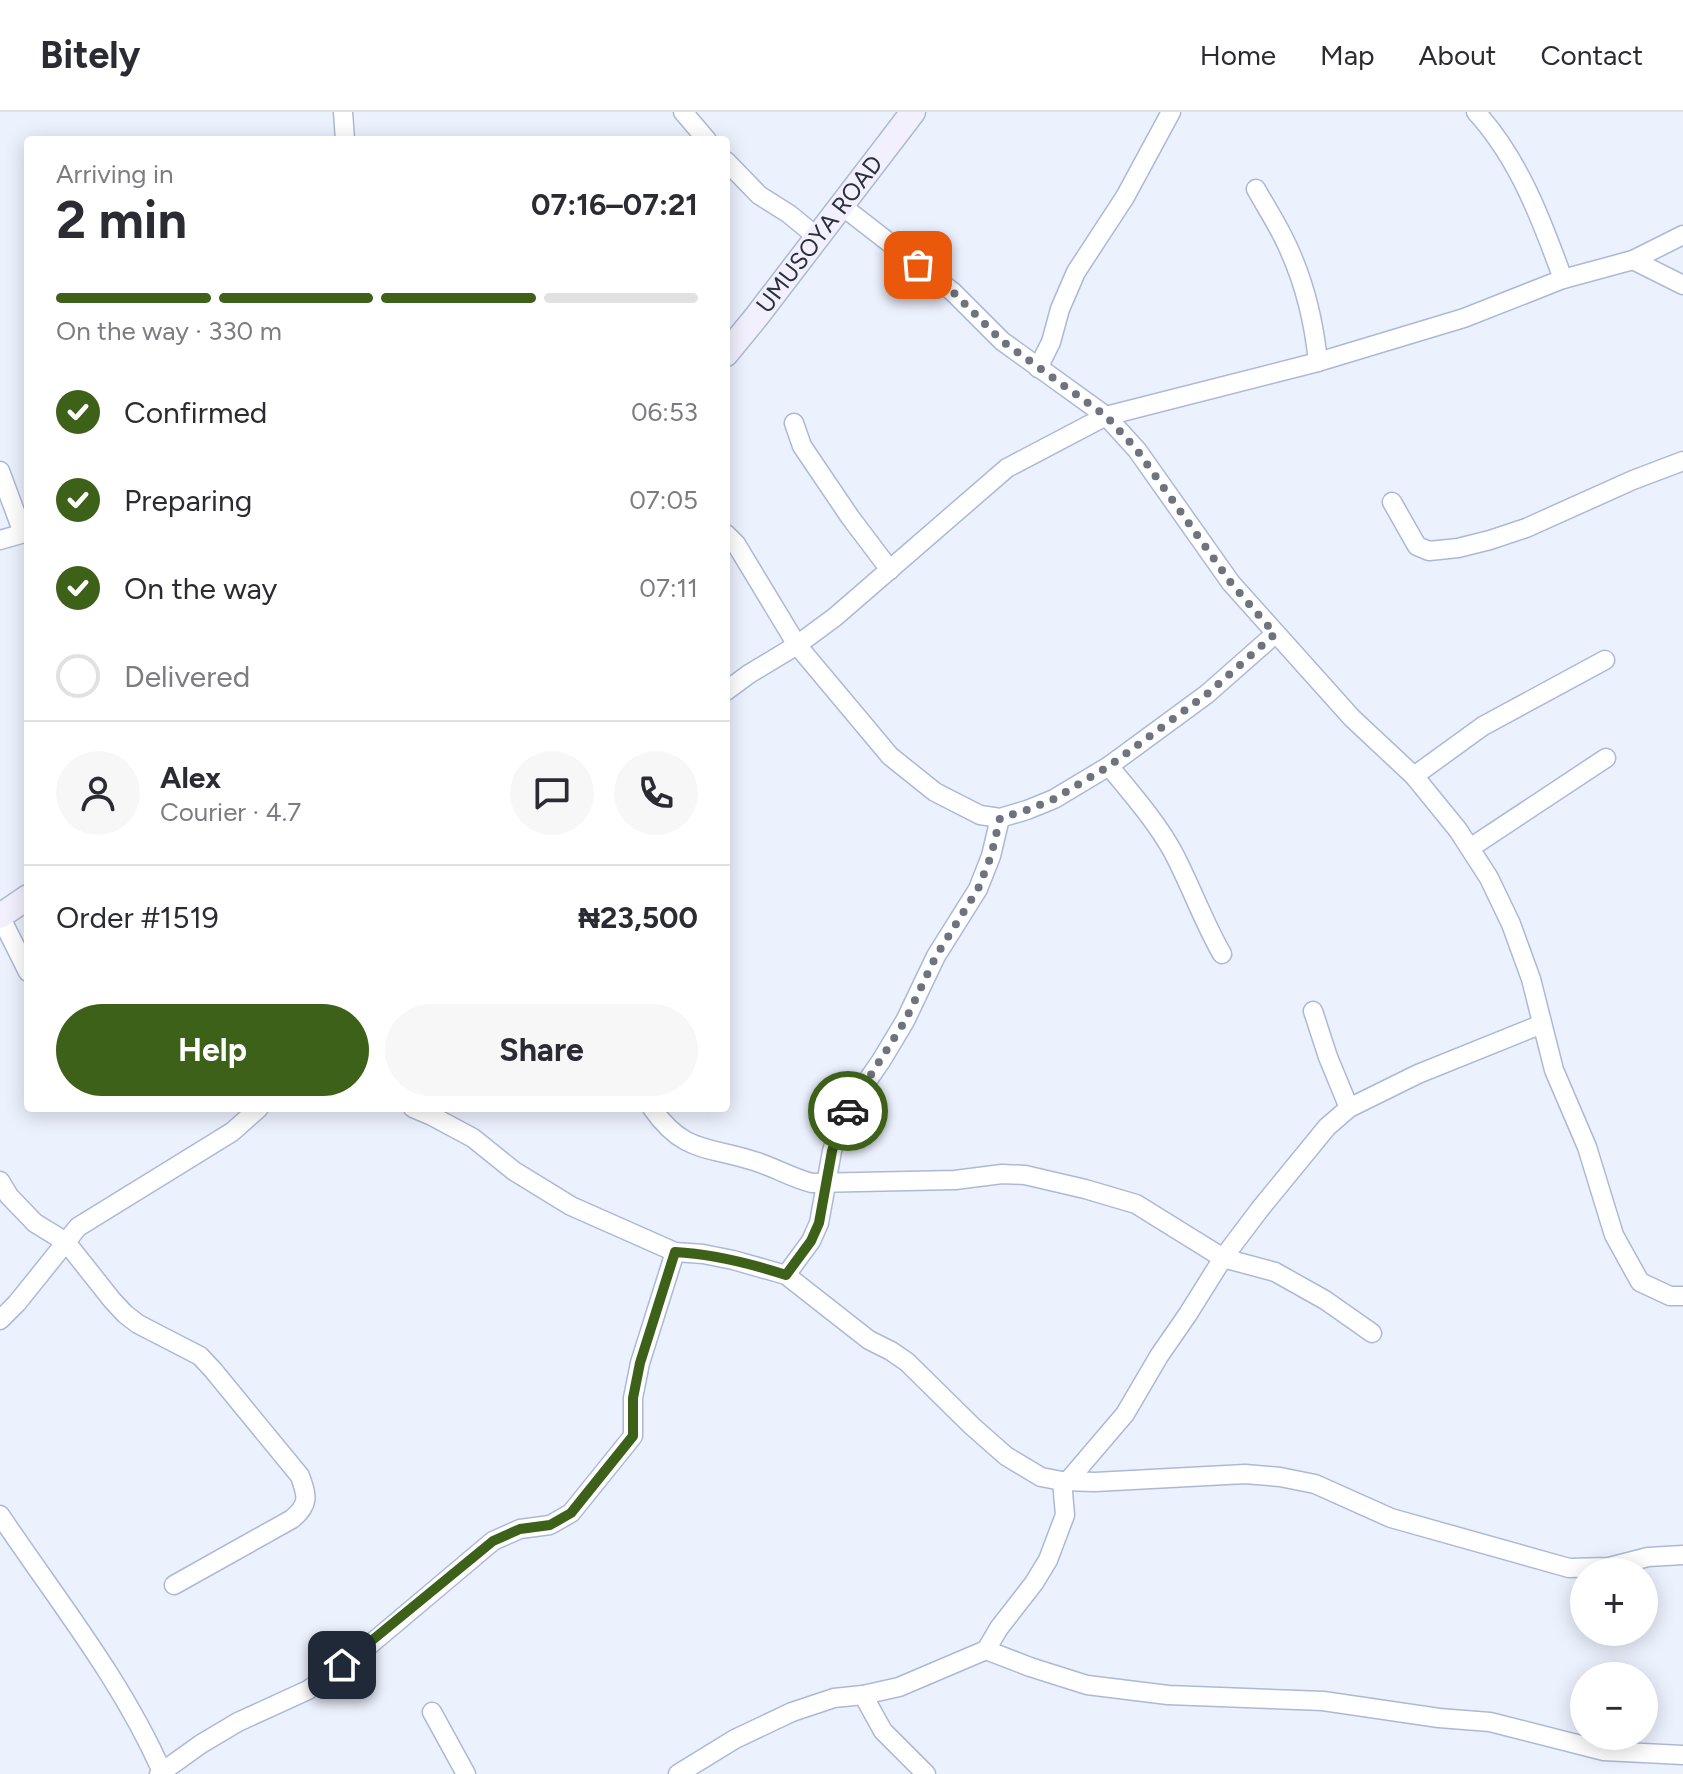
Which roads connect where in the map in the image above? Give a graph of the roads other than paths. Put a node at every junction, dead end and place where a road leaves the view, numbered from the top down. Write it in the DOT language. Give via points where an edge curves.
graph roads {
  1 [pos="343,112"];
  2 [pos="683,112"];
  3 [pos="913,112"];
  4 [pos="1171,112"];
  5 [pos="1485,115"];
  6 [pos="345,136"];
  7 [pos="704,136"];
  8 [pos="730,165"];
  9 [pos="1256,189"];
  10 [pos="842,206"];
  11 [pos="1683,235"];
  12 [pos="817,237"];
  13 [pos="1633,260"];
  14 [pos="1563,279"];
  15 [pos="1683,285"];
  16 [pos="730,349"];
  17 [pos="1318,362"];
  18 [pos="1038,368"];
  19 [pos="1106,416"];
  20 [pos="794,423"];
  21 [pos="1683,461"];
  22 [pos="0,471"];
  23 [pos="1392,502"];
  24 [pos="24,527"];
  25 [pos="24,533"];
  26 [pos="730,538"];
  27 [pos="0,540"];
  28 [pos="890,570"];
  29 [pos="1275,634"];
  30 [pos="797,645"];
  31 [pos="1605,660"];
  32 [pos="730,688"];
  33 [pos="1606,758"];
  34 [pos="1109,766"];
  35 [pos="1414,776"];
  36 [pos="1000,818"];
  37 [pos="1470,848"];
  38 [pos="24,900"];
  39 [pos="0,916"];
  40 [pos="1222,954"];
  41 [pos="24,964"];
  42 [pos="1313,1011"];
  43 [pos="1542,1024"];
  44 [pos="1349,1108"];
  45 [pos="254,1112"];
  46 [pos="422,1112"];
  47 [pos="655,1112"];
  48 [pos="0,1181"];
  49 [pos="826,1184"];
  50 [pos="66,1242"];
  51 [pos="675,1252"];
  52 [pos="1223,1258"];
  53 [pos="786,1275"];
  54 [pos="1683,1296"];
  55 [pos="0,1320"];
  56 [pos="1372,1333"];
  57 [pos="1064,1482"];
  58 [pos="0,1515"];
  59 [pos="1683,1555"];
  60 [pos="174,1585"];
  61 [pos="986,1650"];
  62 [pos="863,1695"];
  63 [pos="432,1712"];
  64 [pos="1683,1755"];
  65 [pos="161,1773"];
  66 [pos="684,1773"];
  67 [pos="466,1774"];
  68 [pos="926,1774"];
  1 -- 6 [label="street"];
  2 -- 7 [label="street"];
  3 -- 10 [label="main road, UMUSOYA ROAD"];
  4 -- 18 [label="street" via="1076,272"];
  5 -- 14 [label="street" via="1521,177"];
  8 -- 12 [label="street" via="759,195"];
  9 -- 17 [label="street" via="1287,244 1305,293"];
  10 -- 12 [label="main road, UMUSOYA ROAD"];
  10 -- 18 [label="street" via="953,292"];
  11 -- 13 [label="street"];
  12 -- 16 [label="main road, UMUSOYA ROAD"];
  13 -- 14 [label="street"];
  13 -- 15 [label="street"];
  14 -- 17 [label="street" via="1464,318"];
  17 -- 19 [label="street"];
  18 -- 19 [label="street"];
  19 -- 28 [label="street" via="1007,468"];
  19 -- 29 [label="street"];
  20 -- 28 [label="street" via="802,446"];
  21 -- 23 [label="street" via="1526,528 1458,548 1429,551 1417,546"];
  22 -- 24 [label="street"];
  25 -- 27 [label="street"];
  26 -- 30 [label="street"];
  28 -- 30 [label="street"];
  29 -- 34 [label="street" via="1207,694"];
  29 -- 35 [label="street"];
  30 -- 32 [label="street"];
  30 -- 36 [label="street" via="890,756 935,792 980,815"];
  31 -- 35 [label="street" via="1483,726"];
  33 -- 37 [label="street"];
  34 -- 36 [label="street" via="1054,799"];
  34 -- 40 [label="street" via="1171,848"];
  35 -- 37 [label="street"];
  36 -- 49 [label="street" via="978,889 840,1127"];
  37 -- 43 [label="street" via="1511,924"];
  38 -- 39 [label="main road"];
  39 -- 41 [label="street"];
  42 -- 44 [label="street"];
  43 -- 44 [label="street"];
  43 -- 54 [label="street" via="1614,1235 1640,1282 1670,1296"];
  44 -- 52 [label="street" via="1299,1160"];
  45 -- 50 [label="street" via="232,1132 78,1227"];
  46 -- 51 [label="street" via="473,1138 571,1206"];
  47 -- 49 [label="street" via="690,1145"];
  48 -- 50 [label="street" via="35,1223"];
  49 -- 52 [label="street" via="1025,1175 1136,1204"];
  49 -- 53 [label="street" via="819,1223"];
  50 -- 55 [label="street"];
  50 -- 60 [label="street" via="125,1314 200,1356 300,1476 307,1495 292,1519"];
  51 -- 53 [label="street"];
  51 -- 65 [label="street" via="640,1363 633,1436 571,1513 550,1525 520,1529 493,1541 308,1690 238,1722"];
  52 -- 56 [label="street" via="1275,1272"];
  52 -- 57 [label="street" via="1125,1414"];
  53 -- 57 [label="street" via="869,1340 907,1362 1006,1456 1041,1477"];
  57 -- 59 [label="street" via="1280,1477 1315,1484 1391,1518 1569,1568"];
  57 -- 61 [label="street" via="1065,1515 1048,1560"];
  58 -- 65 [label="street" via="87,1638 132,1711"];
  61 -- 62 [label="street" via="899,1687"];
  61 -- 64 [label="street" via="1087,1685 1168,1695 1323,1701 1490,1722 1604,1751"];
  62 -- 66 [label="street" via="792,1712 735,1739"];
  62 -- 68 [label="street" via="883,1731"];
  63 -- 67 [label="street"];
}
